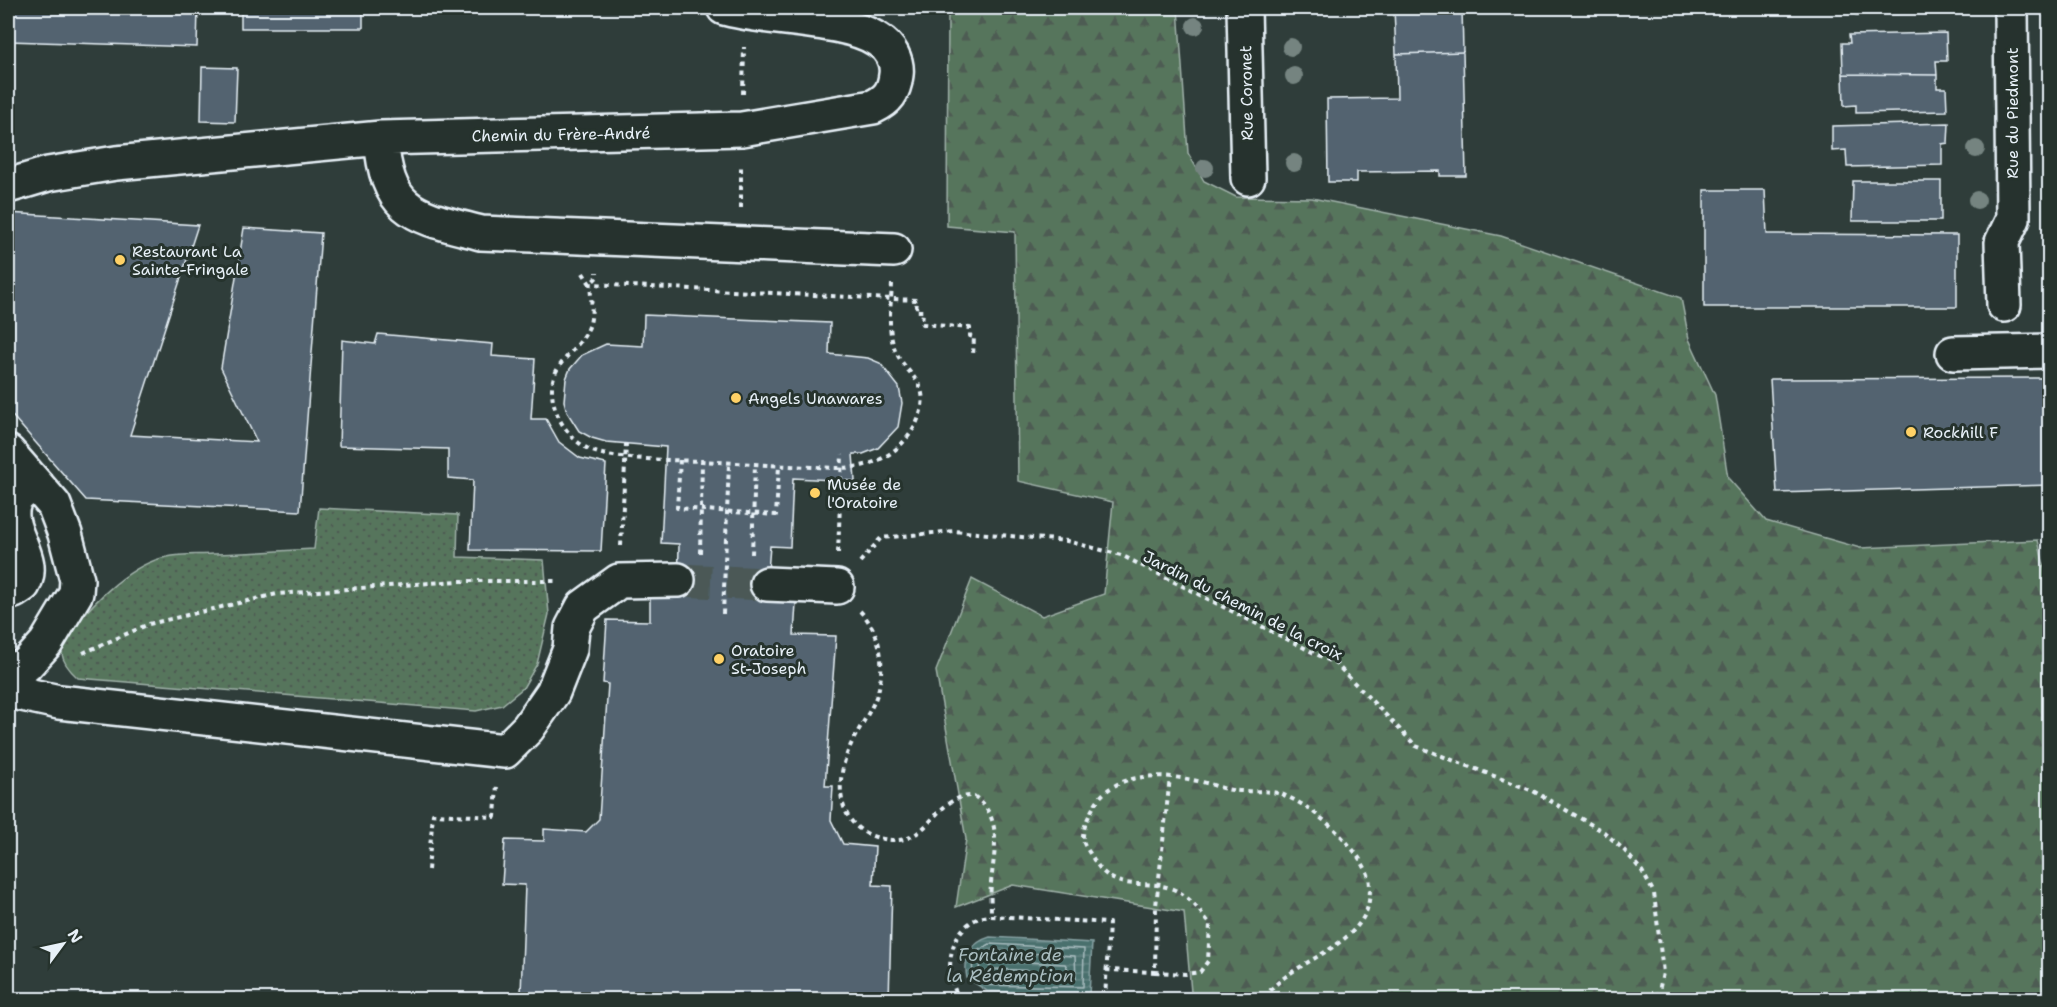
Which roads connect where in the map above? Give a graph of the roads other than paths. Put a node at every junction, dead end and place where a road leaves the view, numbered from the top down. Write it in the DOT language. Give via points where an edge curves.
graph roads {
  1 [pos="724,8"];
  2 [pos="1244,8"];
  3 [pos="2011,8"];
  4 [pos="381,138"];
  5 [pos="1248,178"];
  6 [pos="8,186"];
  7 [pos="894,250"];
  8 [pos="2004,305"];
  9 [pos="2049,351"];
  10 [pos="1953,353"];
  11 [pos="8,452"];
  12 [pos="34,482"];
  13 [pos="759,571"];
  14 [pos="678,580"];
  15 [pos="837,587"];
  16 [pos="14,591"];
  17 [pos="8,672"];
  18 [pos="8,691"];
  1 -- 4 [label="street, Chemin du Frère-André" via="844,27 878,39 889,48 897,70 892,92 886,101 873,107 742,129"];
  2 -- 5 [label="street, Rue Coronet"];
  3 -- 8 [label="street, Rue du Piedmont" via="2013,219 2002,242"];
  4 -- 6 [label="street, Chemin du Frère-André" via="116,163 48,174"];
  4 -- 7 [label="street" via="394,196 423,218 481,233"];
  9 -- 10 [label="street"];
  11 -- 12 [label="street"];
  12 -- 16 [label="street" via="14,500 12,510 27,569 23,585"];
  12 -- 17 [label="street" via="54,505 65,534 76,568 76,593 46,643 26,665"];
  13 -- 15 [label="street"];
  14 -- 18 [label="street" via="620,581 583,607 572,628 570,649 553,692 528,728 505,751 59,702"];
}
